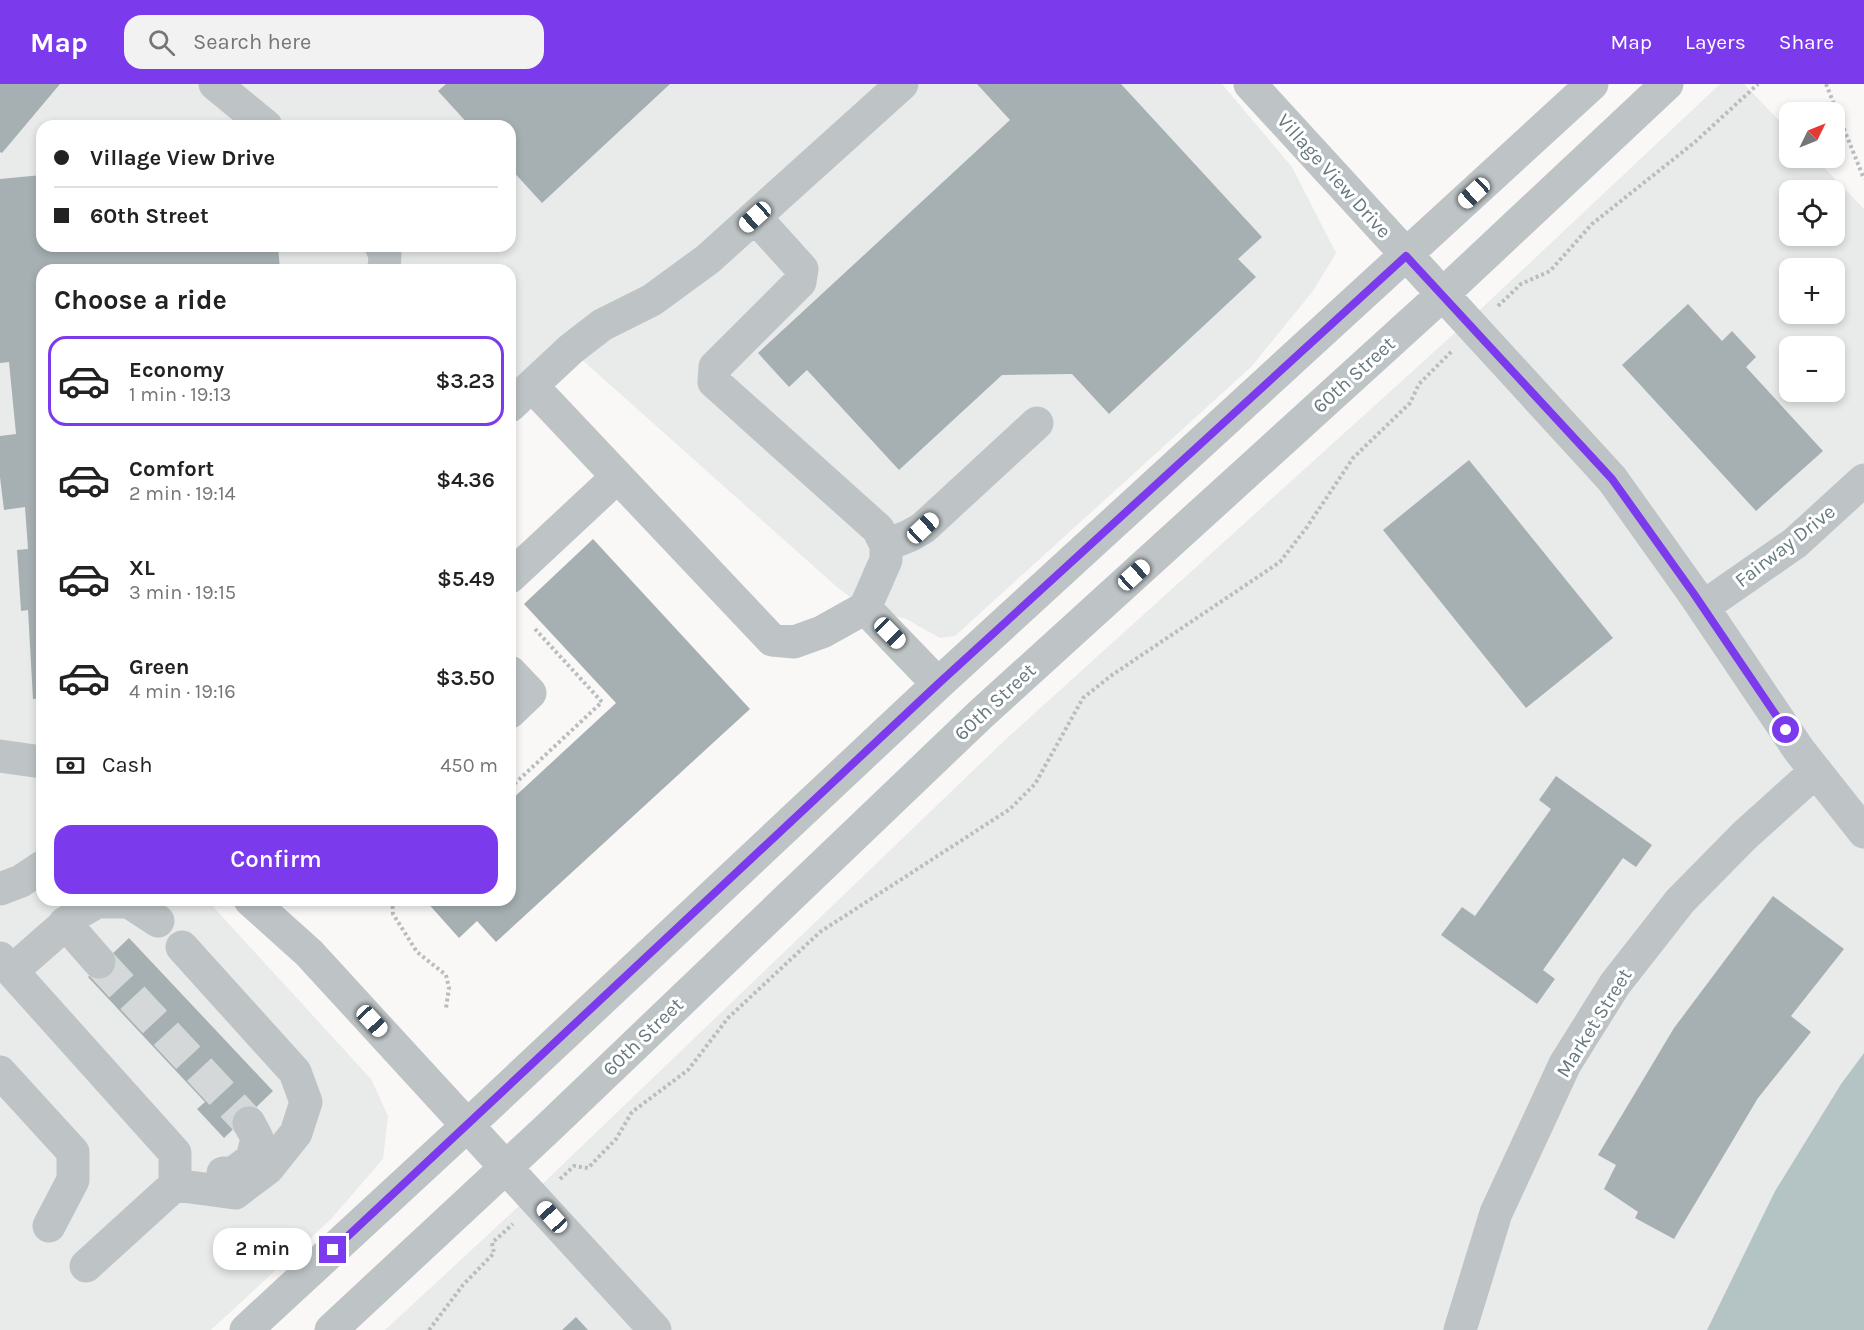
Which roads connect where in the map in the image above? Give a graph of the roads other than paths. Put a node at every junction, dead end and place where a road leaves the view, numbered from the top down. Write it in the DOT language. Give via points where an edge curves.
graph roads {
  1 [pos="214,84"];
  2 [pos="902,84"];
  3 [pos="1250,84"];
  4 [pos="1592,84"];
  5 [pos="1667,84"];
  6 [pos="259,120"];
  7 [pos="755,217"];
  8 [pos="1406,256"];
  9 [pos="1442,296"];
  10 [pos="521,396"];
  11 [pos="1037,423"];
  12 [pos="616,477"];
  13 [pos="1864,480"];
  14 [pos="886,545"];
  15 [pos="516,571"];
  16 [pos="1703,607"];
  17 [pos="865,608"];
  18 [pos="516,678"];
  19 [pos="938,684"];
  20 [pos="516,706"];
  21 [pos="0,756"];
  22 [pos="36,761"];
  23 [pos="1816,771"];
  24 [pos="1864,832"];
  25 [pos="36,871"];
  26 [pos="0,889"];
  27 [pos="90,906"];
  28 [pos="135,906"];
  29 [pos="257,906"];
  30 [pos="158,921"];
  31 [pos="65,923"];
  32 [pos="182,947"];
  33 [pos="99,962"];
  34 [pos="6,964"];
  35 [pos="0,1072"];
  36 [pos="249,1123"];
  37 [pos="468,1125"];
  38 [pos="506,1167"];
  39 [pos="175,1169"];
  40 [pos="49,1226"];
  41 [pos="86,1266"];
  42 [pos="246,1330"];
  43 [pos="332,1330"];
  44 [pos="655,1330"];
  45 [pos="1460,1330"];
  1 -- 6 [label="street"];
  2 -- 7 [label="street"];
  3 -- 8 [label="street, Village View Drive"];
  4 -- 8 [label="street"];
  5 -- 9 [label="street, 60th Street"];
  7 -- 10 [label="street" via="708,259 652,300 602,325"];
  7 -- 14 [label="street" via="802,269 801,282 715,367 714,382 878,529"];
  8 -- 9 [label="street, Village View Drive"];
  8 -- 19 [label="street"];
  9 -- 16 [label="street, Village View Drive" via="1612,479"];
  9 -- 38 [label="street, 60th Street" via="981,714"];
  10 -- 12 [label="street"];
  11 -- 14 [label="street" via="923,528"];
  12 -- 15 [label="street"];
  12 -- 17 [label="street" via="772,640 794,642 822,632"];
  13 -- 16 [label="street, Fairway Drive" via="1795,543"];
  14 -- 17 [label="street" via="886,560"];
  16 -- 23 [label="street, Village View Drive"];
  17 -- 19 [label="street"];
  18 -- 20 [label="street" via="530,693"];
  19 -- 37 [label="street"];
  21 -- 22 [label="street"];
  23 -- 24 [label="street, Village View Drive"];
  23 -- 45 [label="street, Market Street" via="1680,901 1615,984 1565,1064 1496,1213"];
  25 -- 26 [label="street"];
  27 -- 31 [label="street"];
  28 -- 30 [label="street"];
  29 -- 37 [label="street" via="309,953"];
  31 -- 33 [label="street"];
  31 -- 34 [label="street"];
  32 -- 39 [label="street" via="296,1072 306,1102 296,1133 268,1168 236,1193"];
  34 -- 39 [label="street"];
  35 -- 40 [label="street" via="73,1152 74,1180"];
  36 -- 39 [label="street" via="257,1138 252,1159 232,1174"];
  37 -- 38 [label="street"];
  37 -- 42 [label="street"];
  38 -- 43 [label="street, 60th Street"];
  38 -- 44 [label="street"];
  39 -- 41 [label="street"];
}
